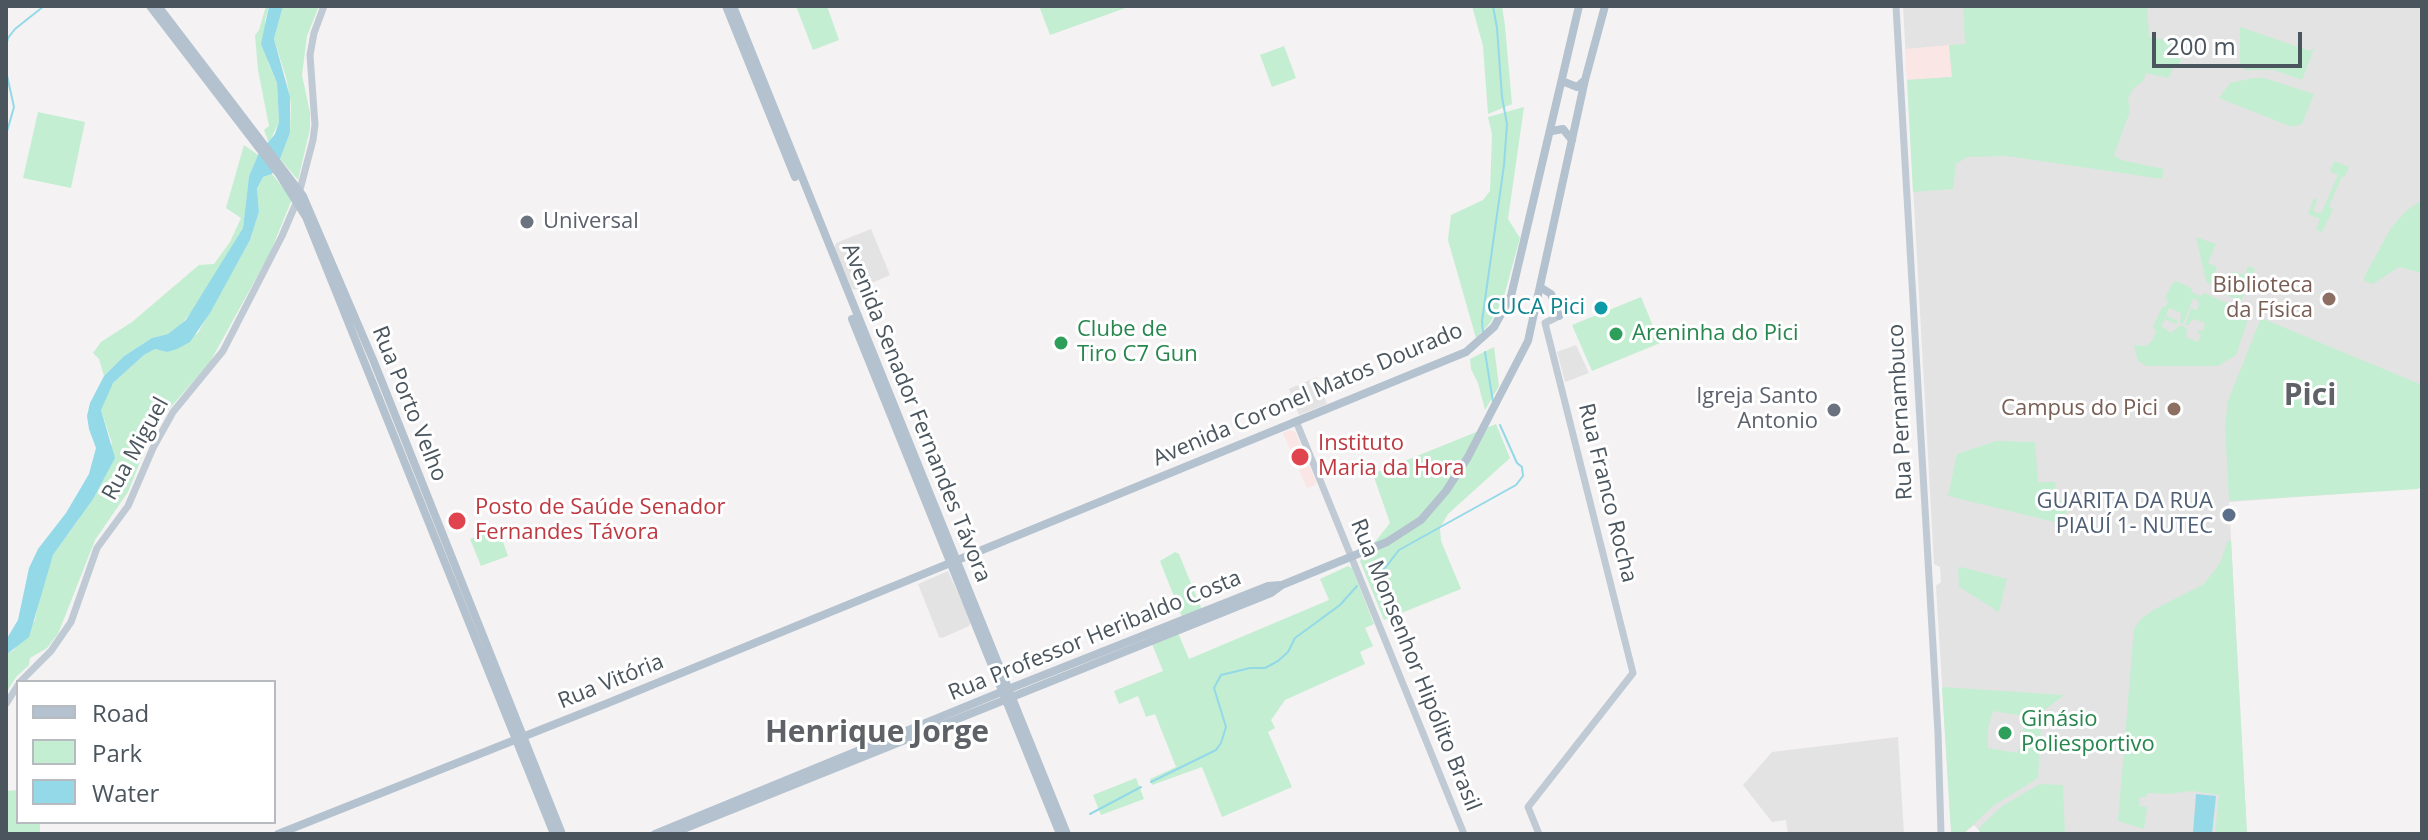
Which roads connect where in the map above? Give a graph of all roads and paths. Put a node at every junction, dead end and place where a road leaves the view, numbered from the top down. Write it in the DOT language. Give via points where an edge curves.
graph roads {
  1 [pos="150,6"];
  2 [pos="158,6"];
  3 [pos="324,6"];
  4 [pos="726,6"];
  5 [pos="733,6"];
  6 [pos="1579,6"];
  7 [pos="1605,6"];
  8 [pos="1896,6"];
  9 [pos="188,50"];
  10 [pos="1585,80"];
  11 [pos="1562,81"];
  12 [pos="1552,131"];
  13 [pos="1572,140"];
  14 [pos="298,196"];
  15 [pos="1540,287"];
  16 [pos="1559,316"];
  17 [pos="1296,421"];
  18 [pos="1352,557"];
  19 [pos="953,562"];
  20 [pos="22,680"];
  21 [pos="1007,694"];
  22 [pos="519,738"];
  23 [pos="875,748"];
  24 [pos="538,784"];
  25 [pos="1942,816"];
  26 [pos="278,834"];
  27 [pos="554,834"];
  28 [pos="562,834"];
  29 [pos="655,834"];
  30 [pos="671,834"];
  31 [pos="1060,834"];
  32 [pos="1067,834"];
  33 [pos="1464,834"];
  34 [pos="1539,834"];
  35 [pos="1941,834"];
  36 [pos="1948,834"];
  1 -- 9 [label="main road"];
  2 -- 9 [label="main road"];
  3 -- 14 [label="main road, Rua Miguel" via="310,55 313,140"];
  4 -- 19 [label="main road, Avenida Senador Fernandes Távora"];
  5 -- 19 [label="main road, Avenida Senador Fernandes Távora"];
  6 -- 11 [label="main road, Avenida Coronel Matos Dourado"];
  7 -- 10 [label="main road"];
  8 -- 25 [label="main road, Rua Pernambuco"];
  9 -- 14 [label="main road, Rua Porto Velho"];
  10 -- 11 [label="main road" via="1577,87"];
  10 -- 13 [label="main road"];
  11 -- 12 [label="main road, Avenida Coronel Matos Dourado"];
  12 -- 13 [label="main road" via="1563,129"];
  12 -- 17 [label="main road, Avenida Coronel Matos Dourado" via="1511,296 1494,327 1466,352"];
  13 -- 15 [label="main road"];
  14 -- 20 [label="main road, Rua Miguel" via="271,261 223,351 173,412 128,506 97,548 71,622"];
  14 -- 22 [label="main road, Rua Porto Velho"];
  15 -- 16 [label="main road" via="1551,294"];
  15 -- 18 [label="main road, Rua Professor Heribaldo Costa" via="1518,364 1434,508 1408,530"];
  16 -- 34 [label="main road, Rua Franco Rocha" via="1545,323 1633,673 1528,807"];
  17 -- 18 [label="main road, Rua Monsenhor Hipólito Brasil"];
  17 -- 19 [label="main road, Avenida Coronel Matos Dourado"];
  18 -- 21 [label="main road, Rua Professor Heribaldo Costa"];
  18 -- 33 [label="main road, Rua Monsenhor Hipólito Brasil"];
  19 -- 21 [label="main road, Avenida Senador Fernandes Távora"];
  19 -- 22 [label="main road, Rua Vitória"];
  21 -- 23 [label="main road, Rua Professor Heribaldo Costa"];
  21 -- 31 [label="main road, Avenida Senador Fernandes Távora"];
  21 -- 32 [label="main road, Avenida Senador Fernandes Távora"];
  22 -- 24 [label="main road, Rua Porto Velho"];
  22 -- 26 [label="main road, Rua Vitória"];
  23 -- 29 [label="main road, Rua Professor Heribaldo Costa"];
  23 -- 30 [label="main road, Rua Professor Heribaldo Costa"];
  24 -- 27 [label="main road, Rua Porto Velho"];
  24 -- 28 [label="main road, Rua Porto Velho"];
  25 -- 35 [label="main road, Rua Pernambuco"];
  25 -- 36 [label="main road, Rua Pernambuco"];
}
